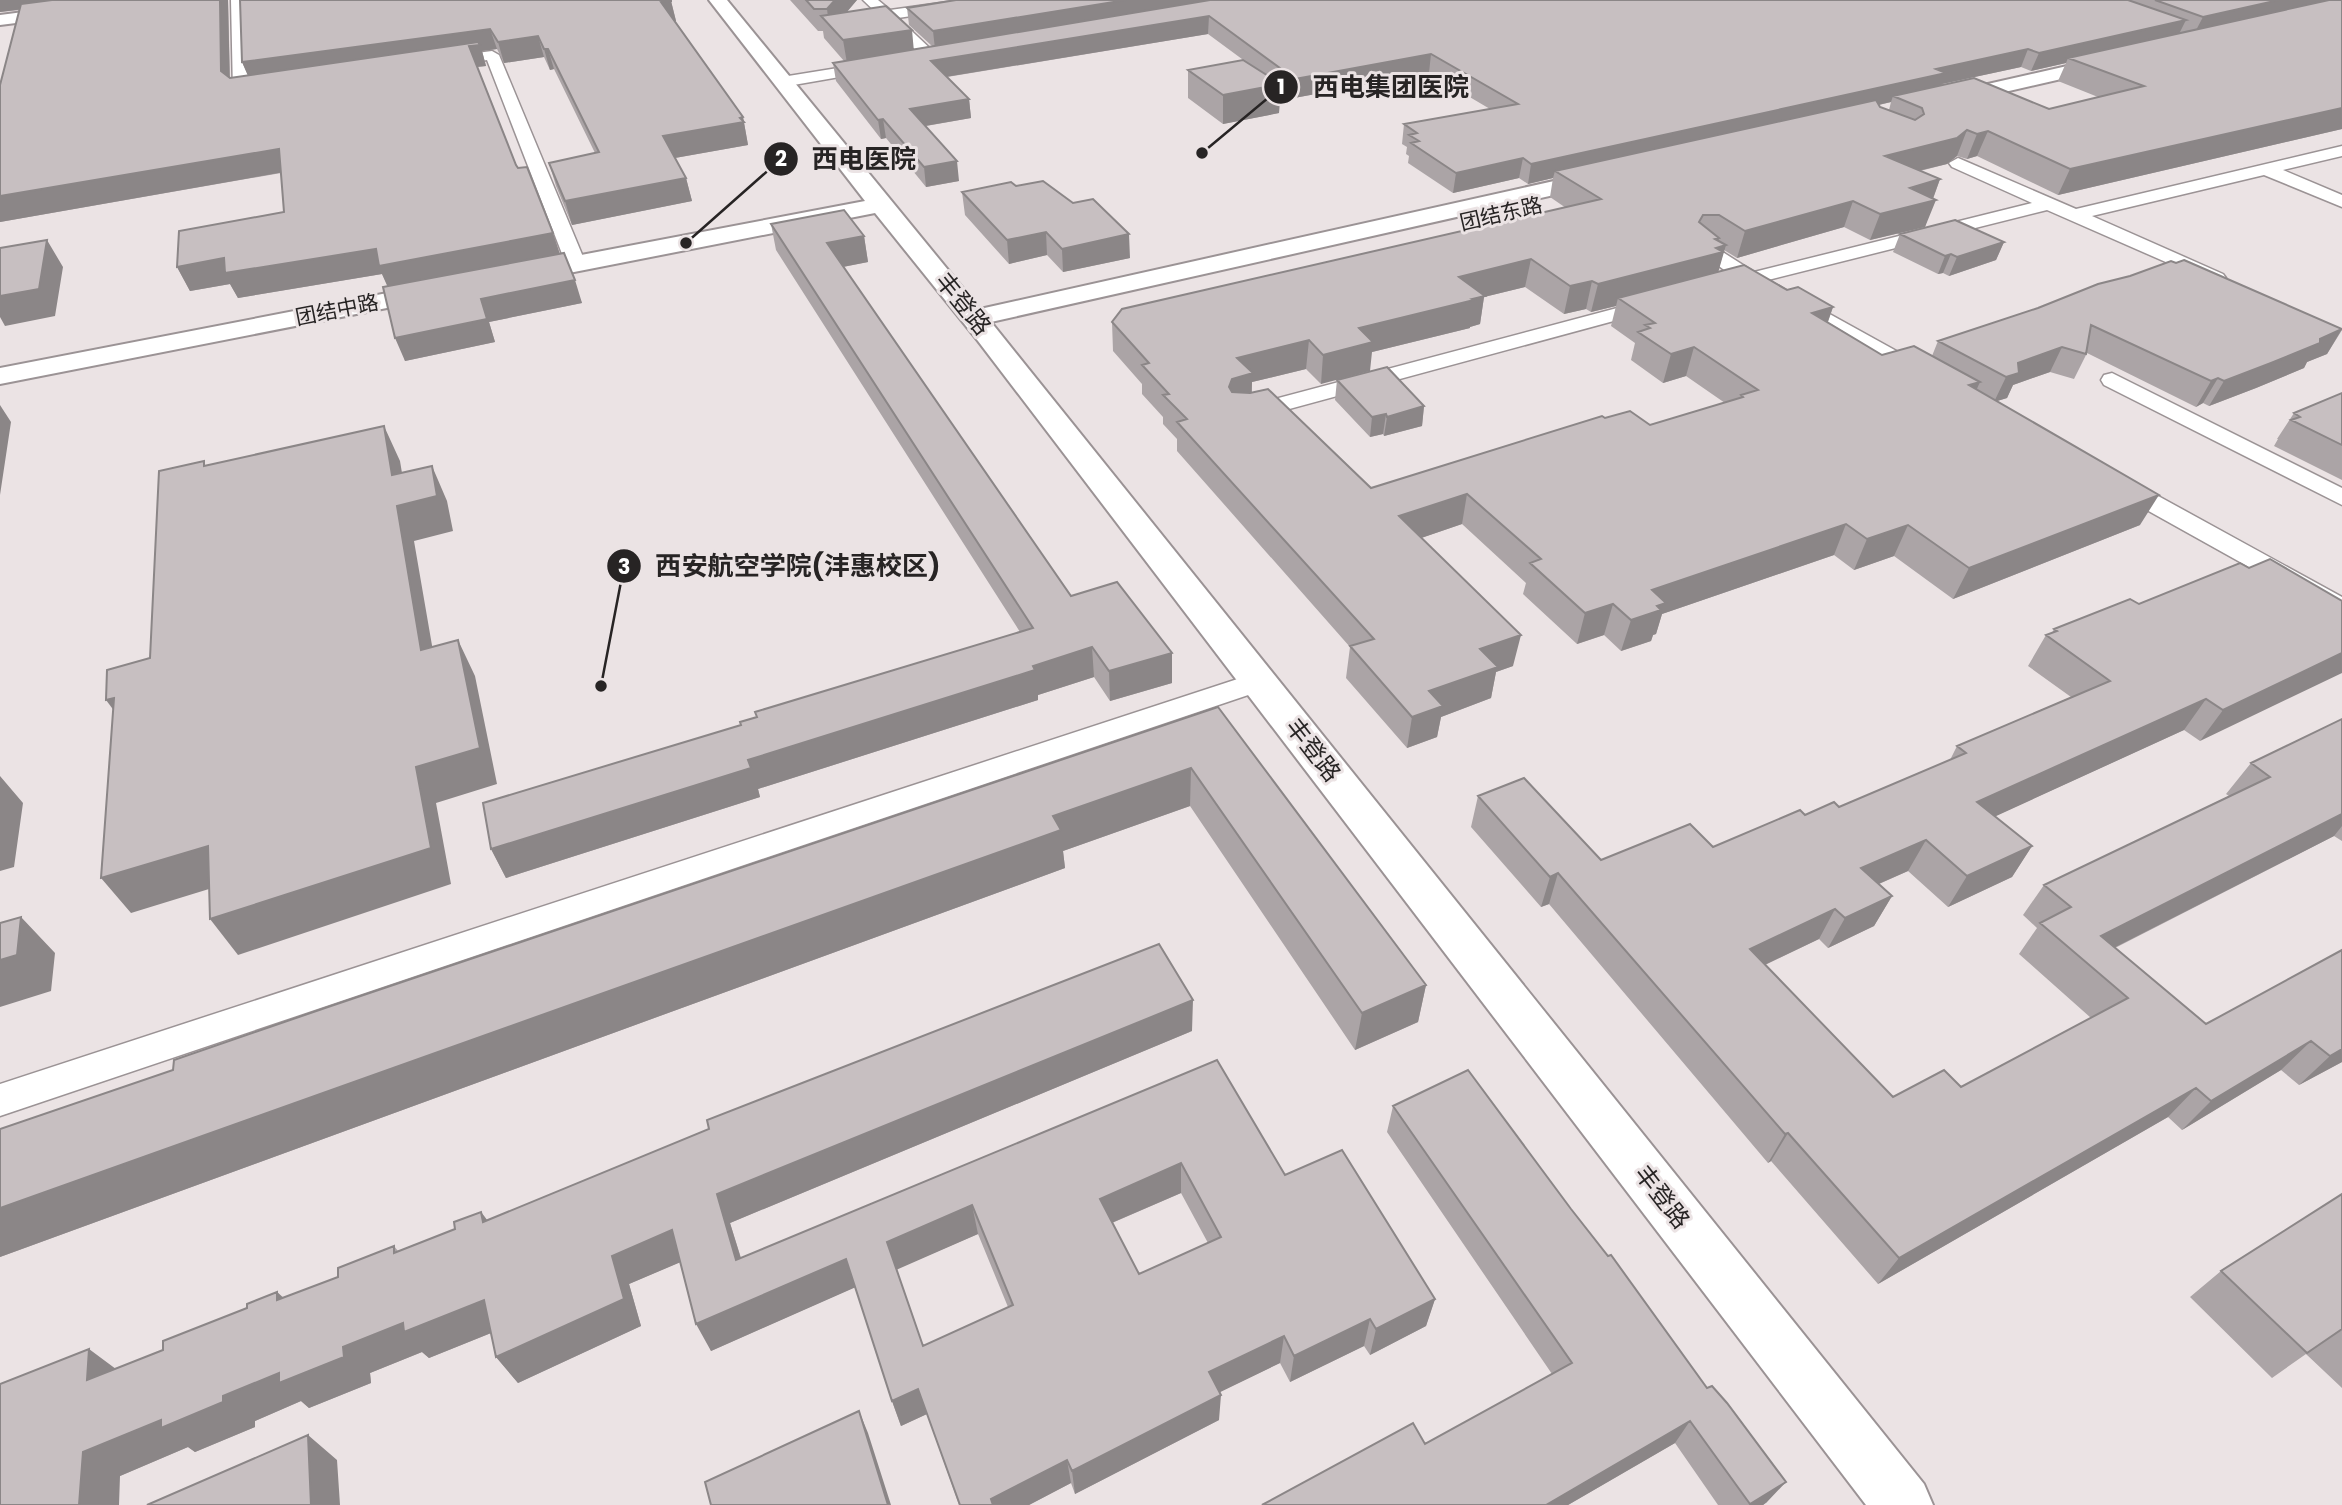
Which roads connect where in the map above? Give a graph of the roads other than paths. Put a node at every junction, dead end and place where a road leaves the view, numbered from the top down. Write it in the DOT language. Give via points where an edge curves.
graph roads {
  1 [pos="160,0"];
  2 [pos="238,0"];
  3 [pos="718,0"];
  4 [pos="870,0"];
  5 [pos="991,0"];
  6 [pos="887,15"];
  7 [pos="0,20"];
  8 [pos="932,58"];
  9 [pos="2135,63"];
  10 [pos="891,64"];
  11 [pos="426,65"];
  12 [pos="782,82"];
  13 [pos="281,86"];
  14 [pos="1931,109"];
  15 [pos="2342,151"];
  16 [pos="1958,163"];
  17 [pos="2264,169"];
  18 [pos="1622,179"];
  19 [pos="2342,202"];
  20 [pos="2048,204"];
  21 [pos="881,205"];
  22 [pos="2073,215"];
  23 [pos="1703,248"];
  24 [pos="576,264"];
  25 [pos="1751,279"];
  26 [pos="494,280"];
  27 [pos="466,285"];
  28 [pos="2239,288"];
  29 [pos="1710,289"];
  30 [pos="1670,300"];
  31 [pos="981,327"];
  32 [pos="0,376"];
  33 [pos="2112,380"];
  34 [pos="1944,386"];
  35 [pos="1241,415"];
  36 [pos="2101,474"];
  37 [pos="2342,498"];
  38 [pos="2342,608"];
  39 [pos="1259,681"];
  40 [pos="0,1100"];
  41 [pos="1903,1505"];
  1 -- 7 [label="street"];
  2 -- 13 [label="street" via="241,92"];
  3 -- 12 [label="street, 丰登路"];
  4 -- 6 [label="street"];
  5 -- 6 [label="street"];
  6 -- 8 [label="street"];
  9 -- 14 [label="street"];
  10 -- 12 [label="street"];
  11 -- 24 [label="street" via="492,55"];
  12 -- 21 [label="street, 丰登路"];
  15 -- 17 [label="street"];
  16 -- 20 [label="street"];
  17 -- 19 [label="street"];
  17 -- 22 [label="street"];
  18 -- 31 [label="street, 团结东路"];
  20 -- 22 [label="street"];
  20 -- 25 [label="street"];
  21 -- 24 [label="street"];
  21 -- 31 [label="street, 丰登路"];
  22 -- 28 [label="street"];
  23 -- 25 [label="street"];
  24 -- 26 [label="street"];
  25 -- 29 [label="street"];
  25 -- 34 [label="street"];
  27 -- 32 [label="street, 团结中路"];
  30 -- 35 [label="street"];
  31 -- 39 [label="street, 丰登路"];
  33 -- 37 [label="street"];
  36 -- 38 [label="street"];
  39 -- 40 [label="street"];
  39 -- 41 [label="street, 丰登路"];
}
